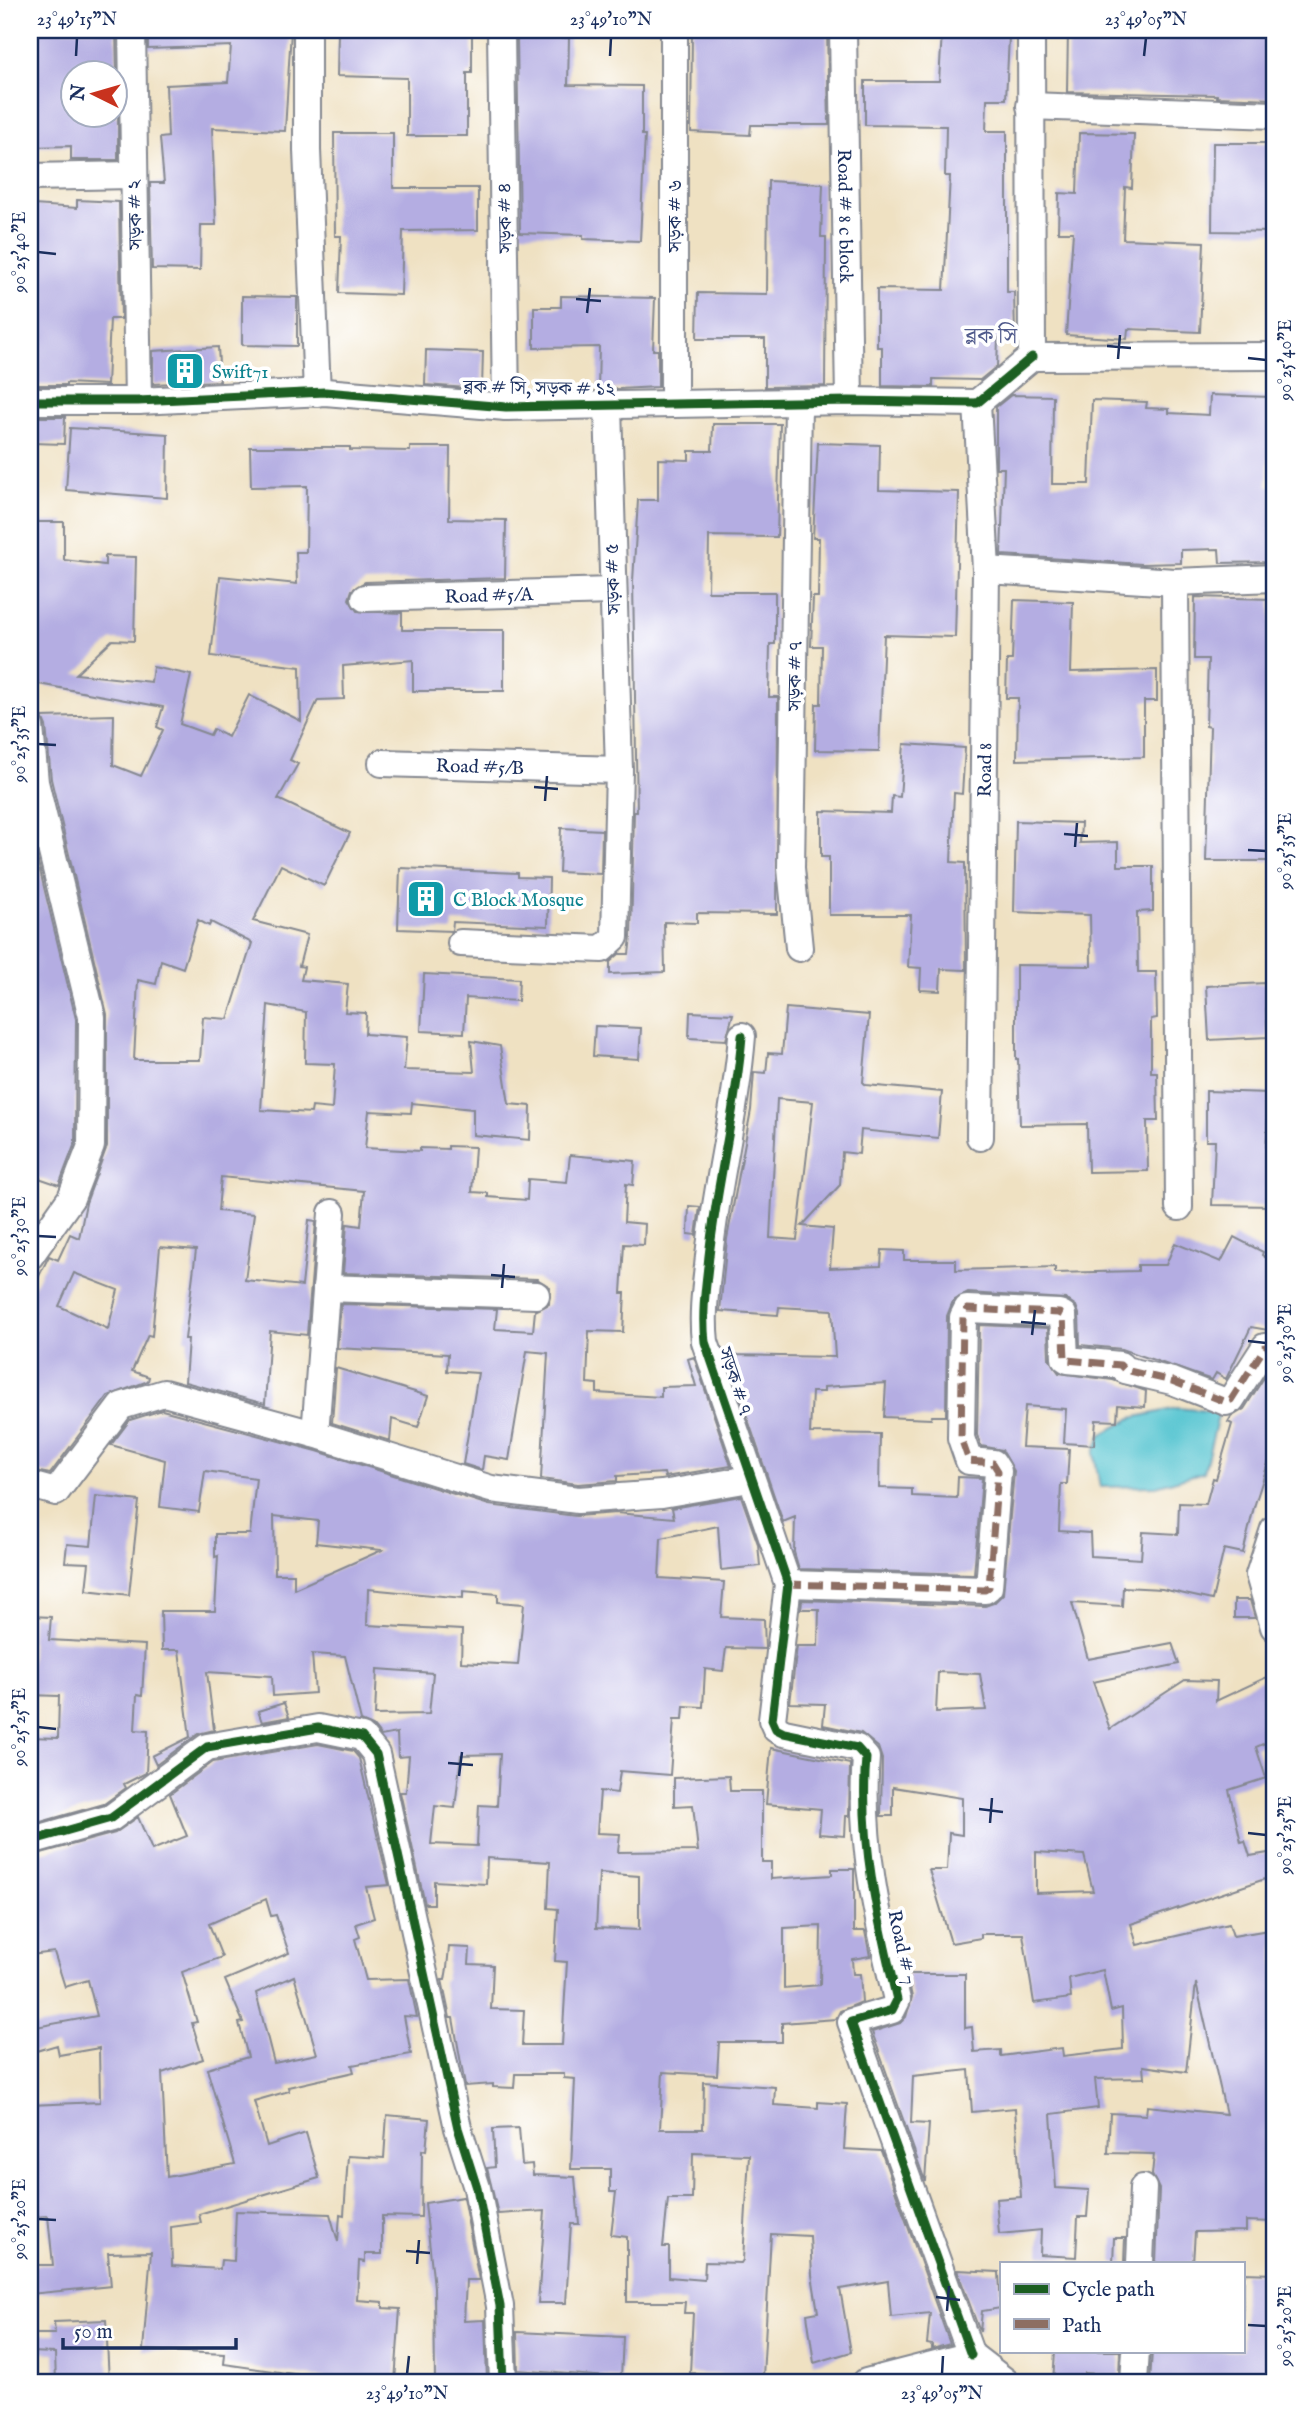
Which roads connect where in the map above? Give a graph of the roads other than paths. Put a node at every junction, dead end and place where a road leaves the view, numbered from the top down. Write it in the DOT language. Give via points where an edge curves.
graph roads {
  1 [pos="132,30"];
  2 [pos="307,30"];
  3 [pos="501,30"];
  4 [pos="674,30"];
  5 [pos="844,30"];
  6 [pos="1031,30"];
  7 [pos="1030,106"];
  8 [pos="1274,115"];
  9 [pos="133,175"];
  10 [pos="30,177"];
  11 [pos="1274,356"];
  12 [pos="1032,357"];
  13 [pos="317,393"];
  14 [pos="30,401"];
  15 [pos="138,401"];
  16 [pos="849,401"];
  17 [pos="798,402"];
  18 [pos="674,403"];
  19 [pos="977,403"];
  20 [pos="608,406"];
  21 [pos="506,407"];
  22 [pos="986,570"];
  23 [pos="1274,578"];
  24 [pos="1175,582"];
  25 [pos="612,590"];
  26 [pos="365,598"];
  27 [pos="30,727"];
  28 [pos="618,761"];
  29 [pos="382,763"];
  30 [pos="461,943"];
  31 [pos="799,948"];
  32 [pos="742,1036"];
  33 [pos="980,1137"];
  34 [pos="1179,1207"];
  35 [pos="332,1213"];
  36 [pos="30,1256"];
  37 [pos="326,1288"];
  38 [pos="536,1295"];
  39 [pos="1274,1346"];
  40 [pos="315,1434"];
  41 [pos="750,1479"];
  42 [pos="30,1485"];
  43 [pos="1274,1529"];
  44 [pos="788,1584"];
  45 [pos="1274,1627"];
  46 [pos="776,1729"];
  47 [pos="30,1841"];
  48 [pos="1143,2188"];
  49 [pos="1140,2262"];
  50 [pos="1136,2352"];
  51 [pos="971,2355"];
  52 [pos="503,2382"];
  53 [pos="866,2382"];
  54 [pos="964,2382"];
  55 [pos="1006,2382"];
  56 [pos="1135,2382"];
  1 -- 9 [label="street, সড়ক # ২"];
  2 -- 13 [label="street"];
  3 -- 21 [label="street, সড়ক # ৪"];
  4 -- 18 [label="street, সড়ক # ৬"];
  5 -- 16 [label="street, Road # 8 c block"];
  6 -- 7 [label="street"];
  7 -- 8 [label="street"];
  7 -- 12 [label="street"];
  9 -- 10 [label="street"];
  9 -- 15 [label="street, সড়ক # ২"];
  11 -- 12 [label="street"];
  12 -- 19 [label="street"];
  13 -- 15 [label="street, ব্লক # সি, সড়ক # ১২"];
  13 -- 21 [label="street, ব্লক # সি, সড়ক # ১২"];
  14 -- 15 [label="street, ব্লক # সি, সড়ক # ১২"];
  16 -- 17 [label="street, ব্লক # সি, সড়ক # ১২"];
  16 -- 19 [label="street, ব্লক # সি, সড়ক # ১২"];
  17 -- 18 [label="street, ব্লক # সি, সড়ক # ১২"];
  17 -- 31 [label="street, সড়ক # ৭" via="792,868"];
  18 -- 20 [label="street, ব্লক # সি, সড়ক # ১২"];
  19 -- 22 [label="street, Road 8"];
  20 -- 21 [label="street, ব্লক # সি, সড়ক # ১২"];
  20 -- 25 [label="street, সড়ক # ৫"];
  22 -- 24 [label="street"];
  22 -- 33 [label="street, Road 8"];
  23 -- 24 [label="street"];
  24 -- 34 [label="street"];
  25 -- 26 [label="street, Road #5/A"];
  25 -- 28 [label="street, সড়ক # ৫"];
  27 -- 36 [label="street" via="35,782 92,1017 91,1146 71,1198"];
  28 -- 29 [label="street, Road #5/B"];
  28 -- 30 [label="street, সড়ক # ৫" via="617,924 609,944 602,949"];
  32 -- 41 [label="street, সড়ক # ৭" via="711,1228 703,1327"];
  35 -- 37 [label="street"];
  37 -- 38 [label="street"];
  37 -- 40 [label="street"];
  39 -- 44 [label="street" via="1265,1348 1226,1402 1172,1381 1123,1369 1120,1364 1068,1360 1059,1313 967,1309 963,1317 961,1438 969,1461 993,1462 999,1471 989,1587"];
  40 -- 41 [label="street" via="491,1489 578,1500 662,1494"];
  40 -- 42 [label="street" via="164,1393 121,1406 56,1492"];
  41 -- 44 [label="street, সড়ক # ৭"];
  43 -- 45 [label="street" via="1259,1575"];
  44 -- 46 [label="street, সড়ক # ৭" via="772,1720"];
  46 -- 51 [label="street, Road # 7" via="857,1748 866,1758 862,1804 879,1925 897,2000 892,2010 850,2022"];
  47 -- 52 [label="street" via="111,1818 207,1747 318,1728 362,1737 376,1754 458,2128 477,2188 500,2306"];
  48 -- 49 [label="street"];
  50 -- 56 [label="street"];
  51 -- 53 [label="street"];
  51 -- 54 [label="street"];
  51 -- 55 [label="street"];
}
